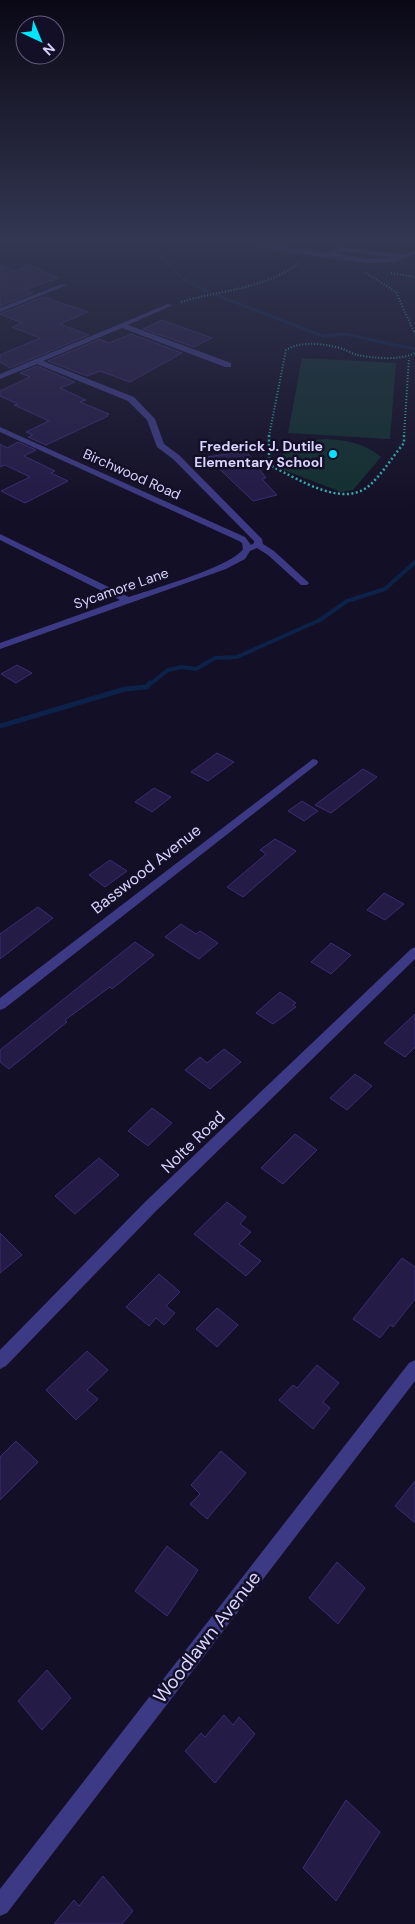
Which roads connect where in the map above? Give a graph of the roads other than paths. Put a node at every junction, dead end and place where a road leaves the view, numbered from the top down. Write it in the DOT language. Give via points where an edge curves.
graph roads {
  1 [pos="110,330"];
  2 [pos="134,330"];
  3 [pos="36,361"];
  4 [pos="228,365"];
  5 [pos="0,377"];
  6 [pos="0,429"];
  7 [pos="0,537"];
  8 [pos="258,545"];
  9 [pos="247,549"];
  10 [pos="304,583"];
  11 [pos="127,600"];
  12 [pos="0,646"];
  13 [pos="313,762"];
  14 [pos="415,952"];
  15 [pos="0,1005"];
  16 [pos="0,1361"];
  17 [pos="415,1368"];
  18 [pos="0,1906"];
  1 -- 3 [label="street"];
  2 -- 4 [label="street"];
  3 -- 5 [label="street"];
  3 -- 8 [label="street" via="131,399 156,426 160,445 176,457 259,541"];
  6 -- 9 [label="street, Birchwood Road" via="242,539"];
  7 -- 11 [label="street"];
  8 -- 9 [label="street, Sycamore Lane"];
  8 -- 10 [label="street"];
  9 -- 11 [label="street, Sycamore Lane" via="242,557 223,567"];
  11 -- 12 [label="street, Sycamore Lane"];
  13 -- 15 [label="street, Basswood Avenue"];
  14 -- 16 [label="street, Nolte Road" via="150,1208"];
  17 -- 18 [label="street, Woodlawn Avenue"];
}
